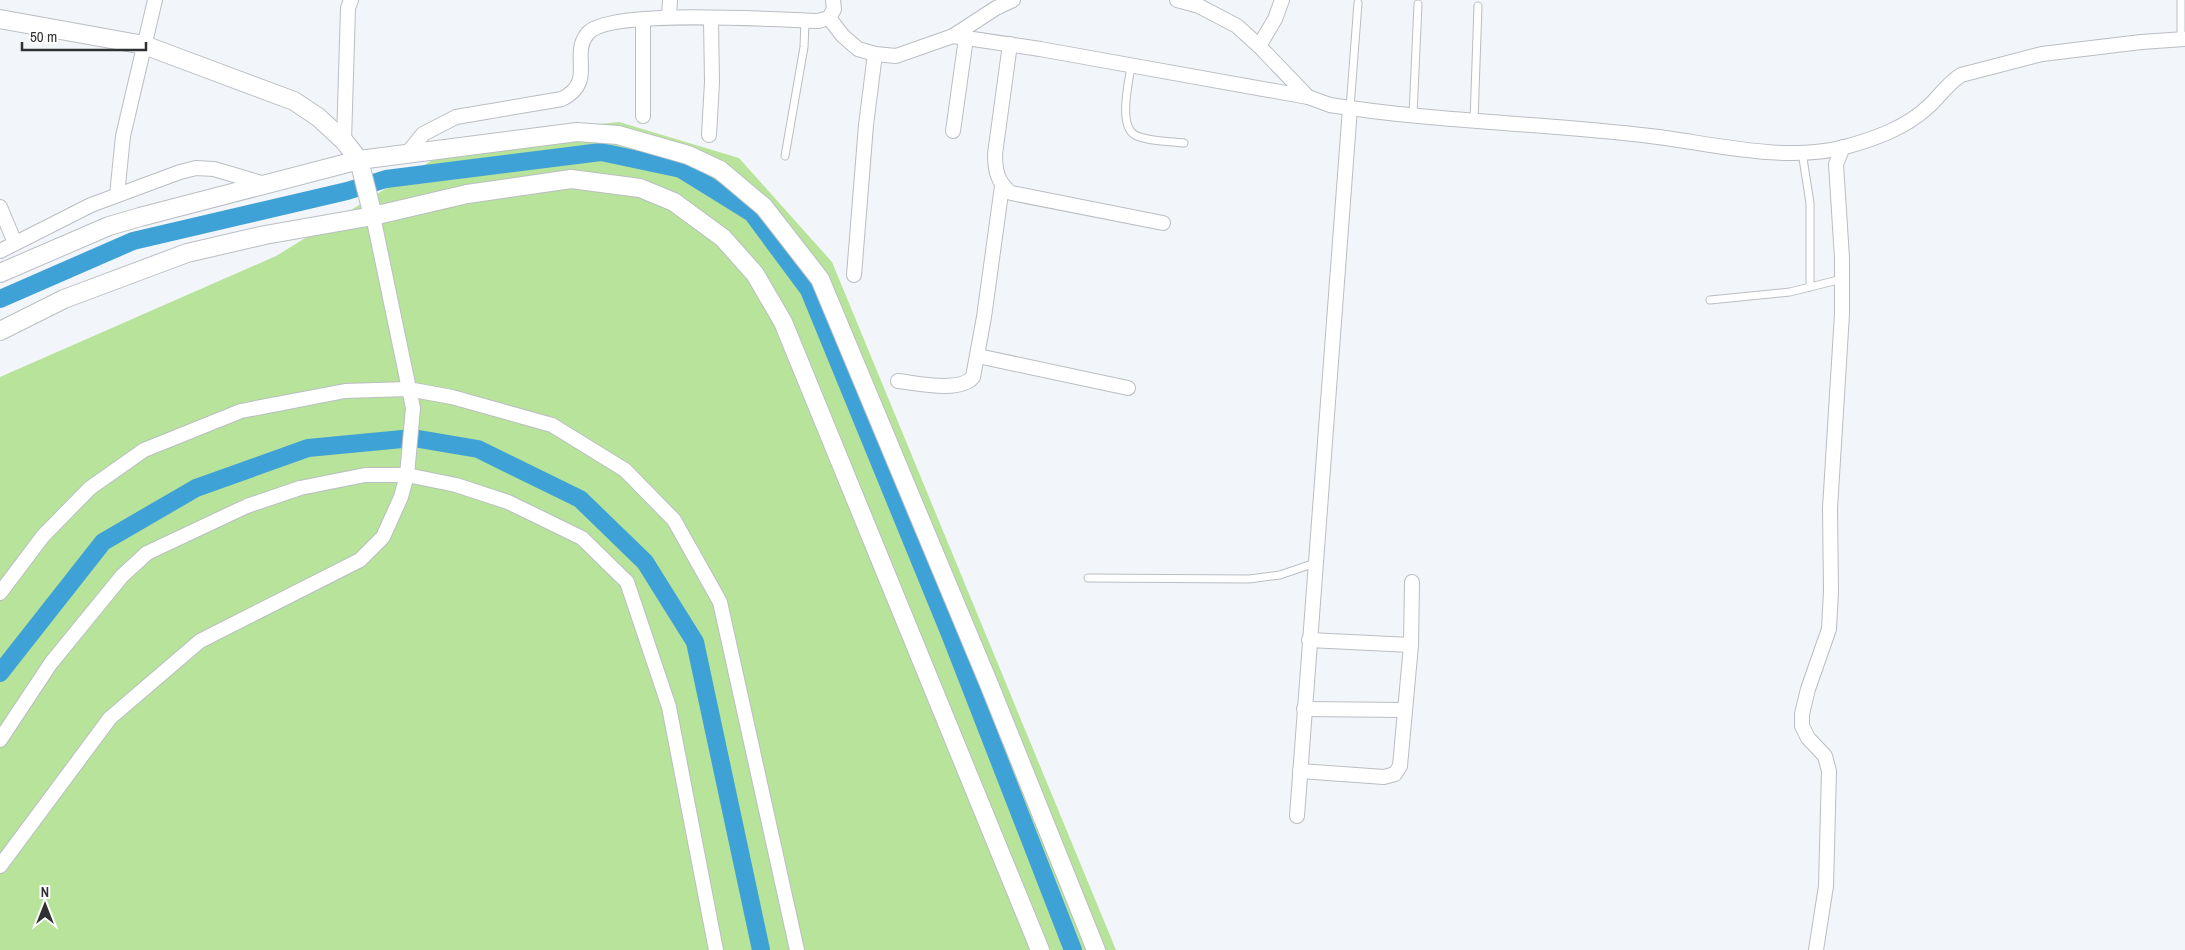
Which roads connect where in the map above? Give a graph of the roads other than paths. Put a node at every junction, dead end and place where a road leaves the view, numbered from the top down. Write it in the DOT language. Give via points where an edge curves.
graph roads {
  1 [pos="155,0"];
  2 [pos="351,0"];
  3 [pos="670,0"];
  4 [pos="833,0"];
  5 [pos="1013,0"];
  6 [pos="1177,0"];
  7 [pos="1282,0"];
  8 [pos="2180,0"];
  9 [pos="1358,3"];
  10 [pos="1418,4"];
  11 [pos="1478,6"];
  12 [pos="669,17"];
  13 [pos="711,18"];
  14 [pos="829,18"];
  15 [pos="0,19"];
  16 [pos="643,20"];
  17 [pos="805,21"];
  18 [pos="960,37"];
  19 [pos="2183,39"];
  20 [pos="1010,44"];
  21 [pos="144,45"];
  22 [pos="1259,46"];
  23 [pos="875,54"];
  24 [pos="1131,66"];
  25 [pos="1308,97"];
  26 [pos="1350,108"];
  27 [pos="1413,115"];
  28 [pos="643,116"];
  29 [pos="1474,121"];
  30 [pos="953,131"];
  31 [pos="709,135"];
  32 [pos="344,141"];
  33 [pos="1184,143"];
  34 [pos="1843,148"];
  35 [pos="1802,152"];
  36 [pos="406,155"];
  37 [pos="786,156"];
  38 [pos="360,165"];
  39 [pos="265,184"];
  40 [pos="1002,186"];
  41 [pos="117,195"];
  42 [pos="0,207"];
  43 [pos="372,212"];
  44 [pos="1163,223"];
  45 [pos="15,243"];
  46 [pos="0,251"];
  47 [pos="0,273"];
  48 [pos="854,275"];
  49 [pos="1842,279"];
  50 [pos="1810,287"];
  51 [pos="1710,300"];
  52 [pos="0,331"];
  53 [pos="978,356"];
  54 [pos="898,381"];
  55 [pos="1128,388"];
  56 [pos="408,389"];
  57 [pos="408,469"];
  58 [pos="1315,563"];
  59 [pos="1088,578"];
  60 [pos="1412,582"];
  61 [pos="0,593"];
  62 [pos="1309,640"];
  63 [pos="1410,645"];
  64 [pos="1304,709"];
  65 [pos="1404,710"];
  66 [pos="0,740"];
  67 [pos="1300,771"];
  68 [pos="1297,816"];
  69 [pos="0,866"];
  70 [pos="716,950"];
  71 [pos="797,950"];
  72 [pos="1040,950"];
  73 [pos="1096,950"];
  74 [pos="1816,950"];
  1 -- 21 [label="street"];
  2 -- 32 [label="street" via="348,8"];
  3 -- 12 [label="street"];
  4 -- 14 [label="street" via="834,9"];
  5 -- 18 [label="street" via="996,8"];
  6 -- 22 [label="street" via="1199,6 1237,26"];
  7 -- 22 [label="street"];
  8 -- 19 [label="lane"];
  9 -- 26 [label="lane"];
  10 -- 27 [label="lane"];
  11 -- 29 [label="lane"];
  12 -- 13 [label="street"];
  12 -- 16 [label="street"];
  13 -- 17 [label="street"];
  13 -- 31 [label="street"];
  14 -- 17 [label="street"];
  14 -- 23 [label="street" via="858,49"];
  15 -- 21 [label="street"];
  16 -- 28 [label="street"];
  16 -- 36 [label="street" via="608,23 587,34 582,45 579,85 574,93 562,99 456,117 423,134"];
  17 -- 37 [label="lane" via="804,47"];
  18 -- 20 [label="street"];
  18 -- 23 [label="street" via="896,56"];
  18 -- 30 [label="street"];
  19 -- 34 [label="street" via="2042,54 1961,75 1952,80 1912,121"];
  20 -- 24 [label="street"];
  20 -- 40 [label="street" via="995,154 995,166"];
  21 -- 32 [label="street" via="294,101"];
  21 -- 41 [label="street" via="123,136"];
  22 -- 25 [label="street"];
  23 -- 48 [label="street"];
  24 -- 25 [label="street"];
  24 -- 33 [label="lane" via="1125,114 1127,128 1134,136"];
  25 -- 26 [label="street"];
  26 -- 27 [label="street"];
  26 -- 58 [label="street"];
  27 -- 29 [label="street"];
  29 -- 35 [label="street"];
  32 -- 38 [label="street"];
  34 -- 35 [label="street"];
  34 -- 49 [label="street" via="1836,164"];
  35 -- 50 [label="lane" via="1810,203"];
  36 -- 38 [label="street"];
  36 -- 73 [label="street" via="577,132 618,135 688,155 720,170 764,207 820,279"];
  38 -- 39 [label="street"];
  38 -- 43 [label="street"];
  39 -- 41 [label="street" via="214,169 196,168"];
  39 -- 47 [label="street" via="109,226"];
  40 -- 44 [label="street" via="1011,192"];
  40 -- 53 [label="street"];
  41 -- 45 [label="street" via="72,213"];
  42 -- 45 [label="street"];
  43 -- 52 [label="street" via="187,253 64,298"];
  43 -- 56 [label="street"];
  43 -- 72 [label="street" via="571,179 640,188 674,202 723,238 755,274 783,322"];
  45 -- 46 [label="street"];
  49 -- 50 [label="lane"];
  49 -- 74 [label="street" via="1830,508 1829,629 1802,714 1802,726 1808,738 1825,756 1829,771 1826,886"];
  50 -- 51 [label="lane"];
  53 -- 54 [label="street" via="973,377 962,385"];
  53 -- 55 [label="street"];
  56 -- 57 [label="street" via="412,408"];
  56 -- 61 [label="street" via="345,391 241,411 144,450 90,488 42,536"];
  56 -- 71 [label="street" via="452,396 552,425 625,470 674,520 720,602"];
  57 -- 66 [label="street" via="365,474 300,488 247,506 147,553 122,576 51,663"];
  57 -- 69 [label="street" via="401,497 383,537 360,560 200,641 110,718"];
  57 -- 70 [label="street" via="508,502 582,538 628,582 669,707"];
  58 -- 59 [label="lane" via="1280,575 1249,579"];
  58 -- 62 [label="street"];
  60 -- 63 [label="street"];
  62 -- 63 [label="street"];
  62 -- 64 [label="street"];
  63 -- 65 [label="street"];
  64 -- 65 [label="street"];
  64 -- 67 [label="street"];
  65 -- 67 [label="street" via="1402,757 1395,774 1384,777"];
  67 -- 68 [label="street"];
}
